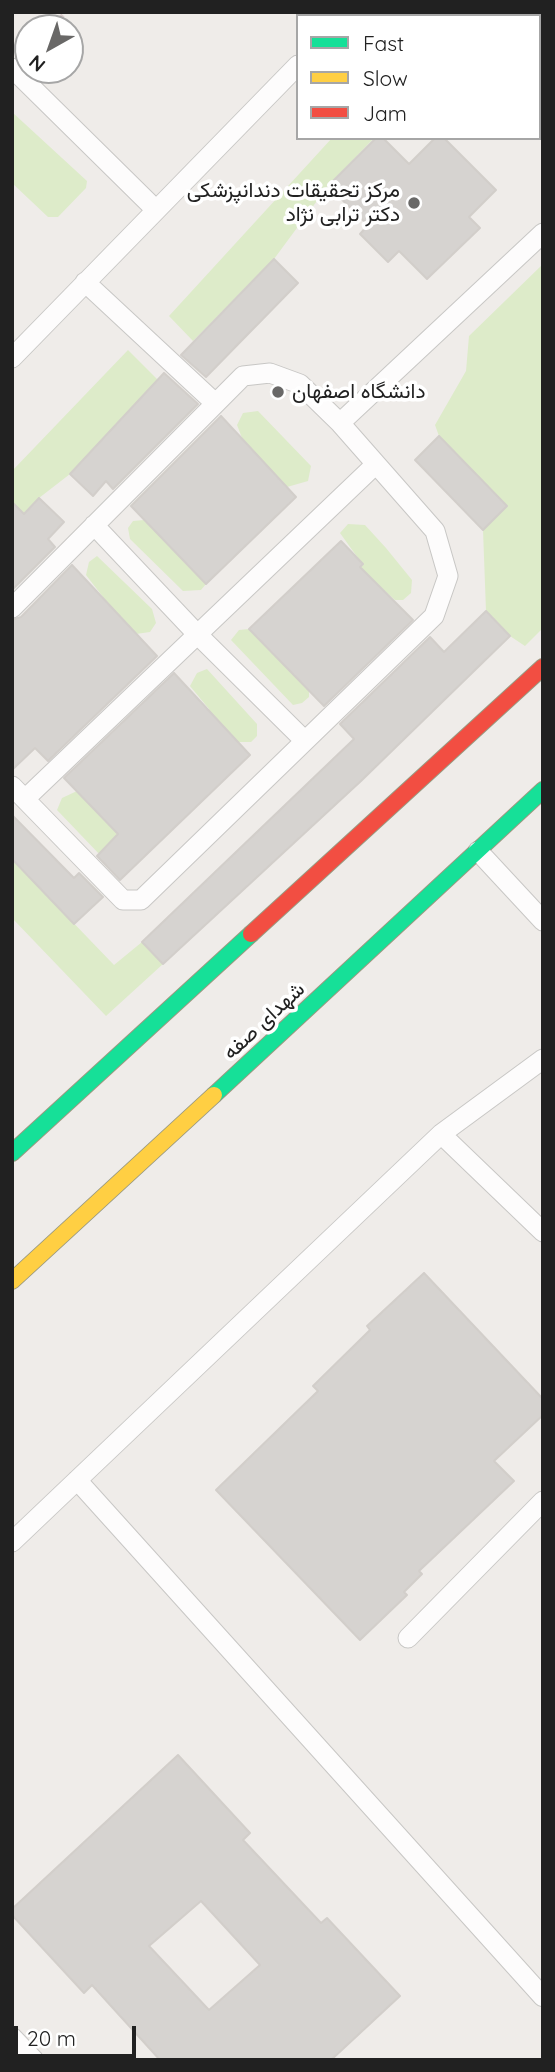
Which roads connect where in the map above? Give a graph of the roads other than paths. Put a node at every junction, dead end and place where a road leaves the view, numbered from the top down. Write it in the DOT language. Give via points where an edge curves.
graph roads {
  1 [pos="296,67"];
  2 [pos="12,68"];
  3 [pos="155,209"];
  4 [pos="543,233"];
  5 [pos="85,282"];
  6 [pos="12,358"];
  7 [pos="215,403"];
  8 [pos="340,424"];
  9 [pos="376,464"];
  10 [pos="94,526"];
  11 [pos="12,608"];
  12 [pos="197,634"];
  13 [pos="543,667"];
  14 [pos="304,740"];
  15 [pos="543,790"];
  16 [pos="18,792"];
  17 [pos="478,851"];
  18 [pos="543,921"];
  19 [pos="543,1059"];
  20 [pos="441,1134"];
  21 [pos="12,1153"];
  22 [pos="543,1232"];
  23 [pos="12,1281"];
  24 [pos="77,1480"];
  25 [pos="543,1501"];
  26 [pos="12,1542"];
  27 [pos="408,1638"];
  28 [pos="543,1997"];
  29 [pos="12,2036"];
  30 [pos="34,2060"];
  1 -- 3 [label="lane"];
  2 -- 3 [label="lane"];
  3 -- 5 [label="lane"];
  4 -- 8 [label="lane"];
  5 -- 6 [label="lane"];
  5 -- 7 [label="lane"];
  7 -- 8 [label="lane" via="243,376 270,373 300,384"];
  7 -- 10 [label="lane"];
  8 -- 9 [label="lane"];
  9 -- 12 [label="lane"];
  9 -- 14 [label="lane" via="435,531 448,576 434,616"];
  10 -- 11 [label="lane"];
  10 -- 12 [label="lane"];
  12 -- 14 [label="lane"];
  12 -- 16 [label="lane"];
  13 -- 21 [label="main road"];
  14 -- 16 [label="lane" via="141,900 123,900"];
  15 -- 17 [label="main road, شهدای صفه"];
  17 -- 18 [label="lane"];
  17 -- 23 [label="main road, شهدای صفه"];
  19 -- 20 [label="lane"];
  20 -- 22 [label="lane"];
  20 -- 24 [label="lane"];
  24 -- 26 [label="lane"];
  24 -- 28 [label="lane"];
  25 -- 27 [label="lane"];
  29 -- 30 [label="lane"];
}
